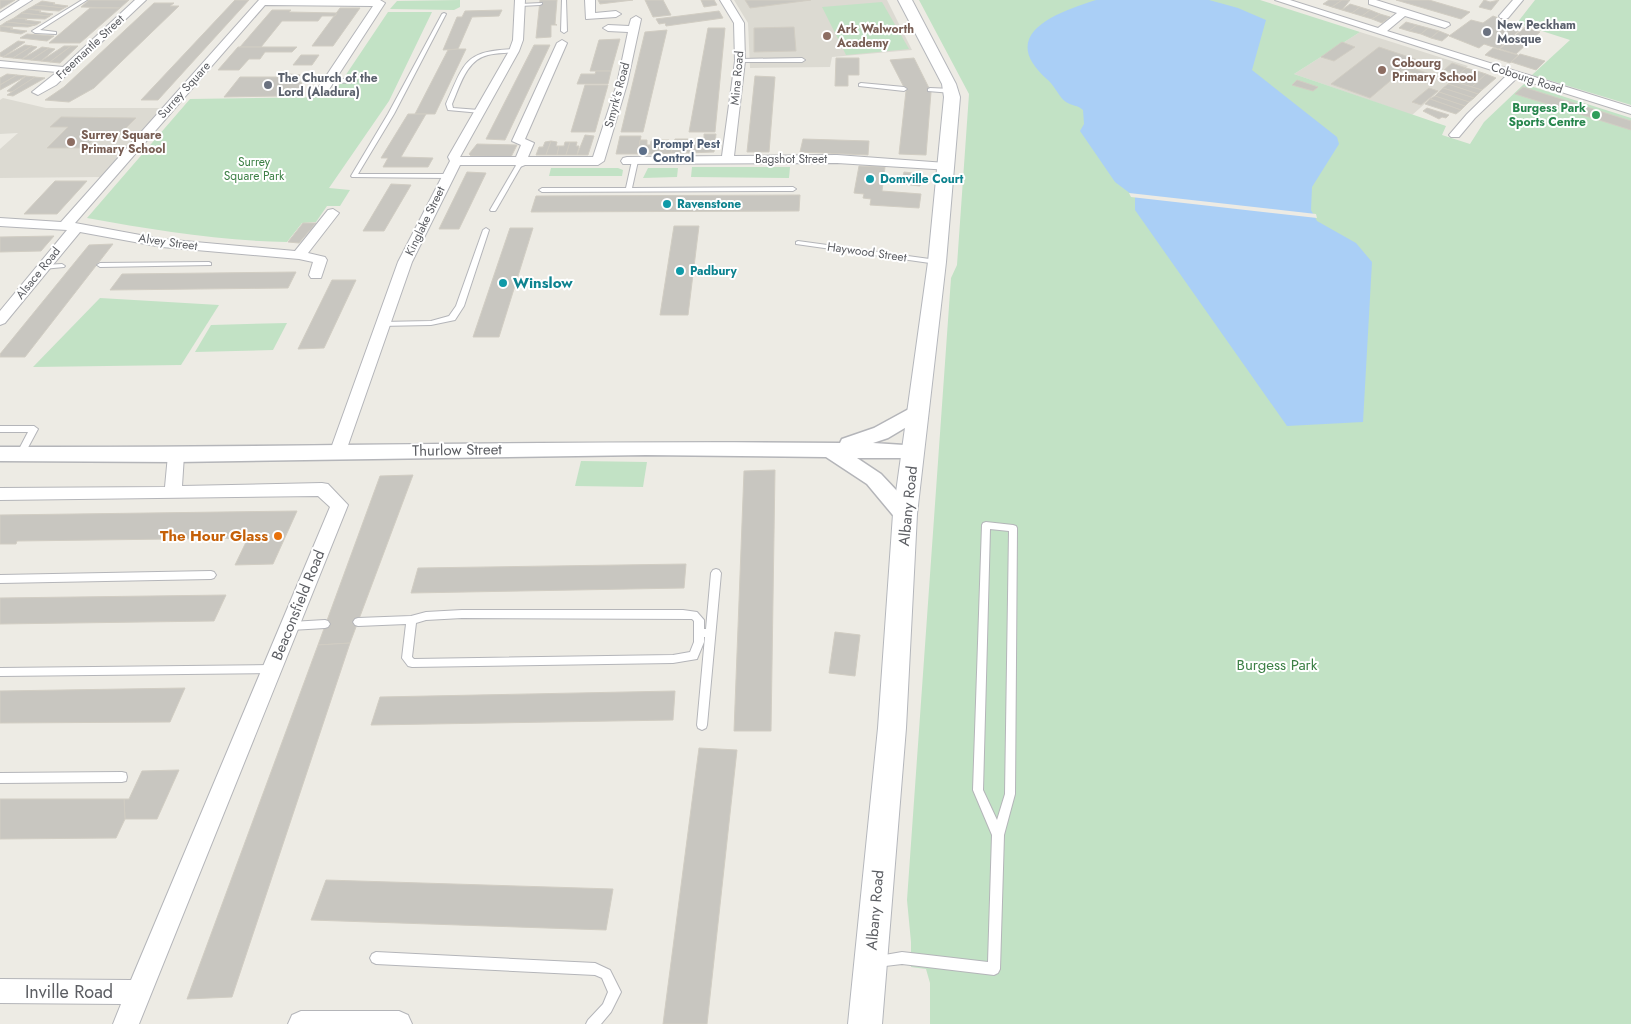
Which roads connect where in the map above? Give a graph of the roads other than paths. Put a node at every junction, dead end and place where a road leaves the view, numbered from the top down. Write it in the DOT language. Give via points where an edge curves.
graph roads {
  1 [pos="27,0"];
  2 [pos="85,0"];
  3 [pos="141,0"];
  4 [pos="590,0"];
  5 [pos="725,0"];
  6 [pos="905,0"];
  7 [pos="1280,0"];
  8 [pos="1518,0"];
  9 [pos="263,1"];
  10 [pos="564,1"];
  11 [pos="1372,2"];
  12 [pos="520,3"];
  13 [pos="557,3"];
  14 [pos="540,4"];
  15 [pos="1404,12"];
  16 [pos="444,14"];
  17 [pos="616,14"];
  18 [pos="1504,16"];
  19 [pos="0,17"];
  20 [pos="1445,25"];
  21 [pos="608,28"];
  22 [pos="1380,31"];
  23 [pos="54,33"];
  24 [pos="563,37"];
  25 [pos="514,51"];
  26 [pos="802,60"];
  27 [pos="740,61"];
  28 [pos="0,64"];
  29 [pos="65,70"];
  30 [pos="1516,74"];
  31 [pos="328,81"];
  32 [pos="354,81"];
  33 [pos="861,85"];
  34 [pos="904,89"];
  35 [pos="322,90"];
  36 [pos="930,90"];
  37 [pos="952,91"];
  38 [pos="38,92"];
  39 [pos="1631,111"];
  40 [pos="479,112"];
  41 [pos="1455,135"];
  42 [pos="728,159"];
  43 [pos="456,161"];
  44 [pos="632,161"];
  45 [pos="520,163"];
  46 [pos="946,167"];
  47 [pos="447,176"];
  48 [pos="629,188"];
  49 [pos="793,188"];
  50 [pos="542,190"];
  51 [pos="493,210"];
  52 [pos="333,213"];
  53 [pos="0,222"];
  54 [pos="71,226"];
  55 [pos="486,230"];
  56 [pos="798,243"];
  57 [pos="299,255"];
  58 [pos="937,262"];
  59 [pos="209,264"];
  60 [pos="100,265"];
  61 [pos="62,266"];
  62 [pos="43,267"];
  63 [pos="316,274"];
  64 [pos="0,320"];
  65 [pos="382,324"];
  66 [pos="918,411"];
  67 [pos="0,429"];
  68 [pos="830,450"];
  69 [pos="338,451"];
  70 [pos="913,451"];
  71 [pos="21,453"];
  72 [pos="0,454"];
  73 [pos="176,455"];
  74 [pos="173,493"];
  75 [pos="0,494"];
  76 [pos="905,514"];
  77 [pos="716,573"];
  78 [pos="211,575"];
  79 [pos="0,579"];
  80 [pos="411,620"];
  81 [pos="358,622"];
  82 [pos="325,624"];
  83 [pos="291,626"];
  84 [pos="705,633"];
  85 [pos="272,669"];
  86 [pos="0,672"];
  87 [pos="702,725"];
  88 [pos="122,777"];
  89 [pos="0,778"];
  90 [pos="998,835"];
  91 [pos="376,958"];
  92 [pos="870,962"];
  93 [pos="0,991"];
  94 [pos="138,992"];
  95 [pos="126,1024"];
  96 [pos="301,1024"];
  97 [pos="399,1024"];
  98 [pos="592,1024"];
  99 [pos="865,1024"];
  1 -- 19 [label="street"];
  2 -- 23 [label="lane" via="36,31"];
  3 -- 29 [label="street, Freemantle Street"];
  4 -- 17 [label="street" via="590,17"];
  5 -- 27 [label="street, Mina Road" via="739,23"];
  6 -- 37 [label="main road"];
  7 -- 22 [label="street, Cobourg Road"];
  8 -- 18 [label="street"];
  9 -- 31 [label="street" via="380,3"];
  9 -- 54 [label="street, Surrey Square"];
  10 -- 13 [label="lane"];
  10 -- 24 [label="lane"];
  11 -- 15 [label="street"];
  12 -- 14 [label="lane"];
  12 -- 25 [label="street, Kinglake Street" via="518,40"];
  15 -- 20 [label="street"];
  15 -- 22 [label="street"];
  16 -- 47 [label="lane" via="354,176"];
  21 -- 45 [label="street, Smyrk's Road" via="634,24 622,84 598,162"];
  22 -- 30 [label="street, Cobourg Road"];
  24 -- 45 [label="street" via="518,141 528,143"];
  25 -- 40 [label="street, Kinglake Street"];
  25 -- 40 [label="lane" via="488,51 470,61 449,104 450,109"];
  26 -- 27 [label="lane"];
  27 -- 42 [label="street, Mina Road"];
  28 -- 29 [label="street"];
  29 -- 38 [label="street, Freemantle Street"];
  30 -- 39 [label="street, Cobourg Road"];
  30 -- 41 [label="street"];
  31 -- 32 [label="lane"];
  31 -- 35 [label="street"];
  33 -- 34 [label="lane"];
  36 -- 37 [label="lane"];
  37 -- 46 [label="main road, Albany Road"];
  40 -- 43 [label="street, Kinglake Street" via="454,157"];
  42 -- 44 [label="street, Bagshot Street"];
  42 -- 46 [label="street, Bagshot Street" via="837,159"];
  43 -- 45 [label="street"];
  43 -- 47 [label="street, Kinglake Street"];
  44 -- 48 [label="lane, Bagshot Street"];
  45 -- 51 [label="lane"];
  46 -- 58 [label="main road, Albany Road"];
  47 -- 65 [label="street, Kinglake Street" via="405,262"];
  48 -- 49 [label="lane, Bagshot Street"];
  48 -- 50 [label="lane, Bagshot Street"];
  52 -- 57 [label="street"];
  53 -- 54 [label="street, Alvey Street"];
  54 -- 57 [label="street, Alvey Street" via="162,243"];
  54 -- 62 [label="street, Alsace Road"];
  55 -- 65 [label="lane" via="460,306 452,318 431,323"];
  56 -- 58 [label="lane, Haywood Street"];
  57 -- 63 [label="street, Alvey Street" via="320,260"];
  58 -- 66 [label="main road, Albany Road"];
  59 -- 60 [label="lane"];
  61 -- 62 [label="lane"];
  62 -- 64 [label="street, Alsace Road"];
  65 -- 69 [label="street, Kinglake Street"];
  66 -- 68 [label="street" via="881,433"];
  66 -- 70 [label="main road, Albany Road"];
  67 -- 71 [label="lane" via="34,429"];
  68 -- 69 [label="street, Thurlow Street"];
  68 -- 70 [label="street, Thurlow Street"];
  68 -- 76 [label="street" via="874,479"];
  69 -- 73 [label="street, Thurlow Street"];
  70 -- 76 [label="main road, Albany Road"];
  71 -- 72 [label="street, Thurlow Street"];
  71 -- 73 [label="street, Thurlow Street"];
  73 -- 74 [label="street"];
  74 -- 75 [label="street, Beaconsfield Road"];
  74 -- 83 [label="street, Beaconsfield Road" via="322,489 339,506"];
  76 -- 92 [label="main road, Albany Road" via="892,728"];
  77 -- 84 [label="lane"];
  78 -- 79 [label="lane"];
  80 -- 81 [label="lane"];
  80 -- 84 [label="lane" via="462,614 683,614 694,615"];
  80 -- 84 [label="lane" via="406,649 407,658 412,663 686,658 694,656"];
  82 -- 83 [label="lane"];
  83 -- 85 [label="street, Beaconsfield Road"];
  84 -- 87 [label="lane"];
  85 -- 86 [label="lane"];
  85 -- 94 [label="street, Beaconsfield Road"];
  88 -- 89 [label="lane"];
  90 -- 90 [label="lane" via="978,790 986,525 1013,528 1010,794"];
  90 -- 92 [label="lane" via="994,969 902,958"];
  91 -- 98 [label="lane" via="595,969 606,974 616,992"];
  92 -- 99 [label="main road, Albany Road"];
  93 -- 94 [label="street, Inville Road"];
  94 -- 95 [label="street, Beaconsfield Road"];
  96 -- 97 [label="street"];
}
